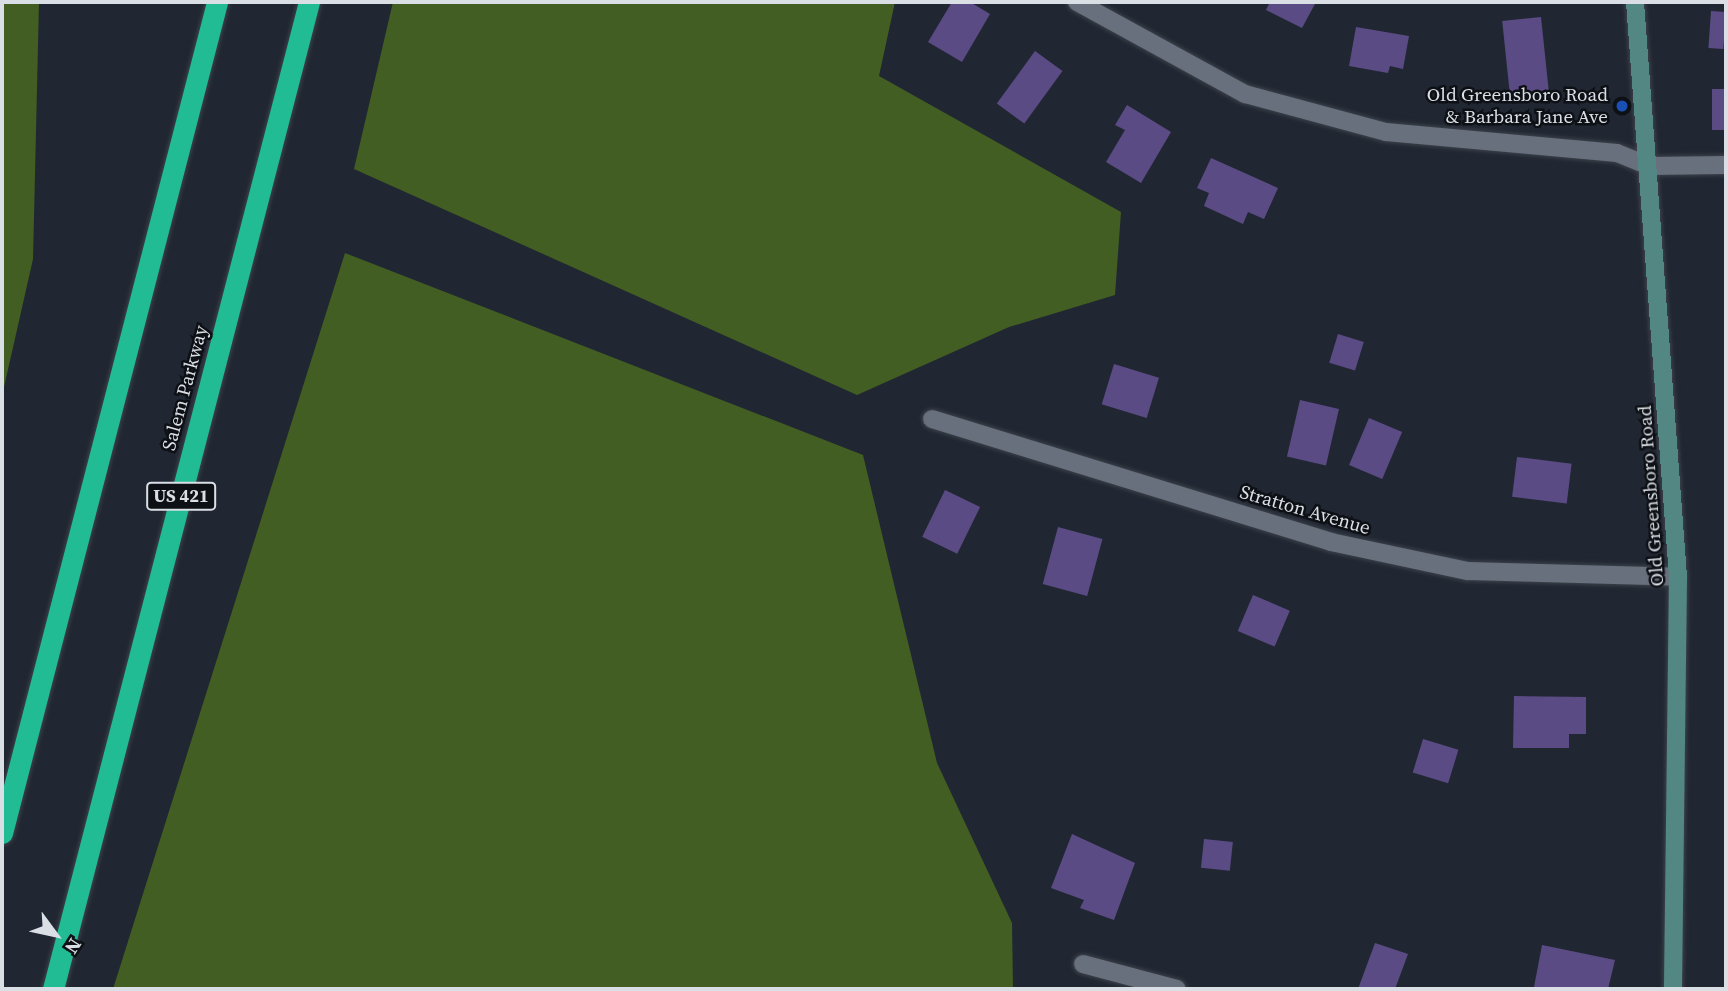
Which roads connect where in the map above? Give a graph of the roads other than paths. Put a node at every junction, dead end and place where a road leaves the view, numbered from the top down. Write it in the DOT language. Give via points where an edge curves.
graph roads {
  1 [pos="217,2"];
  2 [pos="309,2"];
  3 [pos="1077,2"];
  4 [pos="1635,2"];
  5 [pos="1726,165"];
  6 [pos="1649,166"];
  7 [pos="932,419"];
  8 [pos="1678,577"];
  9 [pos="2,833"];
  10 [pos="1083,964"];
  11 [pos="53,989"];
  12 [pos="1177,989"];
  13 [pos="1673,989"];
  1 -- 9 [label="highway"];
  2 -- 11 [label="highway, Salem Parkway / US 421"];
  3 -- 6 [label="street" via="1245,94 1386,132 1617,153"];
  4 -- 6 [label="street, Old Greensboro Road"];
  5 -- 6 [label="street"];
  6 -- 8 [label="street, Old Greensboro Road"];
  7 -- 8 [label="street, Stratton Avenue" via="1359,548 1468,571"];
  8 -- 13 [label="street, Old Greensboro Road"];
  10 -- 12 [label="street"];
}
